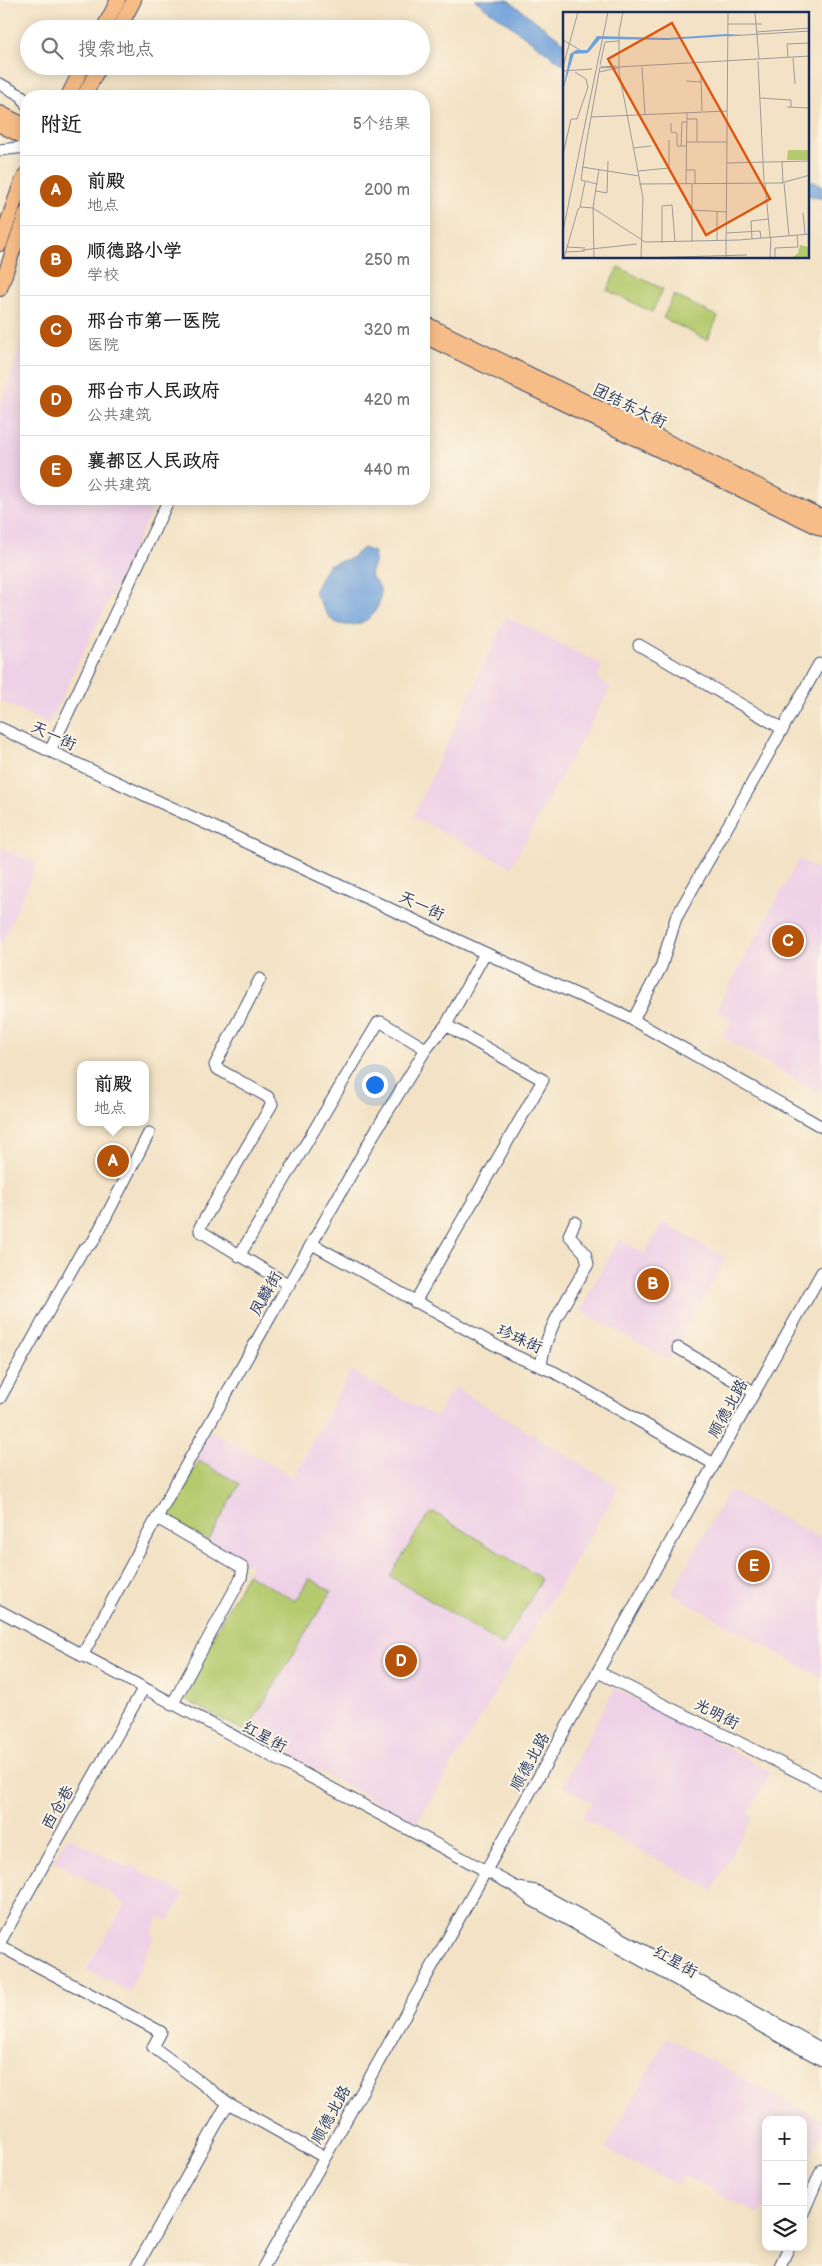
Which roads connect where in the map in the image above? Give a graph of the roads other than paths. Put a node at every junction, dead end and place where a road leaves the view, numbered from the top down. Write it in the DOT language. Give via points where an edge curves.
graph roads {
  1 [pos="118,0"];
  2 [pos="134,0"];
  3 [pos="108,20"];
  4 [pos="124,20"];
  5 [pos="78,75"];
  6 [pos="95,75"];
  7 [pos="0,84"];
  8 [pos="71,90"];
  9 [pos="87,90"];
  10 [pos="20,95"];
  11 [pos="0,113"];
  12 [pos="20,123"];
  13 [pos="0,124"];
  14 [pos="20,135"];
  15 [pos="20,148"];
  16 [pos="0,150"];
  17 [pos="20,186"];
  18 [pos="20,231"];
  19 [pos="0,244"];
  20 [pos="0,290"];
  21 [pos="430,326"];
  22 [pos="430,339"];
  23 [pos="166,505"];
  24 [pos="822,517"];
  25 [pos="822,529"];
  26 [pos="638,645"];
  27 [pos="819,664"];
  28 [pos="0,728"];
  29 [pos="783,729"];
  30 [pos="50,751"];
  31 [pos="485,953"];
  32 [pos="260,978"];
  33 [pos="633,1020"];
  34 [pos="446,1024"];
  35 [pos="426,1049"];
  36 [pos="822,1127"];
  37 [pos="149,1133"];
  38 [pos="575,1222"];
  39 [pos="312,1244"];
  40 [pos="239,1256"];
  41 [pos="822,1272"];
  42 [pos="289,1285"];
  43 [pos="415,1302"];
  44 [pos="678,1348"];
  45 [pos="540,1366"];
  46 [pos="754,1392"];
  47 [pos="0,1398"];
  48 [pos="714,1464"];
  49 [pos="157,1518"];
  50 [pos="0,1611"];
  51 [pos="82,1656"];
  52 [pos="598,1672"];
  53 [pos="143,1689"];
  54 [pos="172,1705"];
  55 [pos="822,1784"];
  56 [pos="486,1871"];
  57 [pos="516,1887"];
  58 [pos="0,1944"];
  59 [pos="822,2049"];
  60 [pos="822,2060"];
  61 [pos="228,2103"];
  62 [pos="324,2157"];
  63 [pos="822,2169"];
  64 [pos="806,2206"];
  65 [pos="786,2251"];
  66 [pos="137,2266"];
  67 [pos="264,2266"];
  68 [pos="780,2266"];
  1 -- 3 [label="main road"];
  2 -- 4 [label="main road"];
  5 -- 8 [label="main road"];
  6 -- 9 [label="main road"];
  7 -- 10 [label="street"];
  11 -- 12 [label="main road"];
  13 -- 14 [label="main road"];
  15 -- 16 [label="street"];
  17 -- 19 [label="main road"];
  18 -- 20 [label="main road"];
  21 -- 24 [label="main road, 团结东大街"];
  22 -- 25 [label="main road, 团结东大街"];
  23 -- 30 [label="street"];
  26 -- 29 [label="street"];
  27 -- 29 [label="street"];
  28 -- 30 [label="street, 天一街"];
  29 -- 33 [label="street" via="676,918 658,974"];
  30 -- 31 [label="street, 天一街"];
  31 -- 33 [label="street, 天一街"];
  31 -- 34 [label="street, 凤麟街"];
  32 -- 40 [label="street" via="215,1066 268,1096 272,1104 200,1227 202,1234"];
  33 -- 36 [label="street, 天一街"];
  34 -- 35 [label="street, 凤麟街"];
  34 -- 43 [label="street" via="543,1080"];
  35 -- 39 [label="street, 凤麟街" via="374,1132"];
  35 -- 40 [label="street" via="378,1023"];
  37 -- 47 [label="street" via="92,1242 82,1251"];
  38 -- 45 [label="street" via="569,1235 585,1253 588,1264 547,1336"];
  39 -- 42 [label="street, 凤麟街"];
  39 -- 43 [label="street, 珍珠街"];
  40 -- 42 [label="street"];
  41 -- 46 [label="street, 顺德北路"];
  42 -- 49 [label="street, 凤麟街"];
  43 -- 45 [label="street, 珍珠街" via="513,1355"];
  44 -- 46 [label="street"];
  45 -- 48 [label="street, 珍珠街"];
  46 -- 48 [label="street, 顺德北路"];
  48 -- 52 [label="street, 顺德北路"];
  49 -- 51 [label="street, 凤麟街"];
  49 -- 54 [label="street" via="243,1568 241,1578"];
  50 -- 51 [label="street, 红星街"];
  51 -- 53 [label="street, 红星街"];
  52 -- 55 [label="street, 光明街"];
  52 -- 56 [label="street, 顺德北路"];
  53 -- 54 [label="street, 红星街"];
  53 -- 58 [label="street, 西仓巷"];
  54 -- 56 [label="street, 红星街"];
  56 -- 57 [label="street, 红星街"];
  56 -- 62 [label="street, 顺德北路"];
  57 -- 59 [label="street, 红星街" via="536,1891"];
  57 -- 60 [label="street, 红星街" via="532,1900"];
  58 -- 61 [label="street" via="161,2032 153,2048"];
  61 -- 62 [label="street"];
  61 -- 66 [label="street"];
  62 -- 67 [label="street, 顺德北路"];
  63 -- 64 [label="street"];
  65 -- 68 [label="street"];
}
